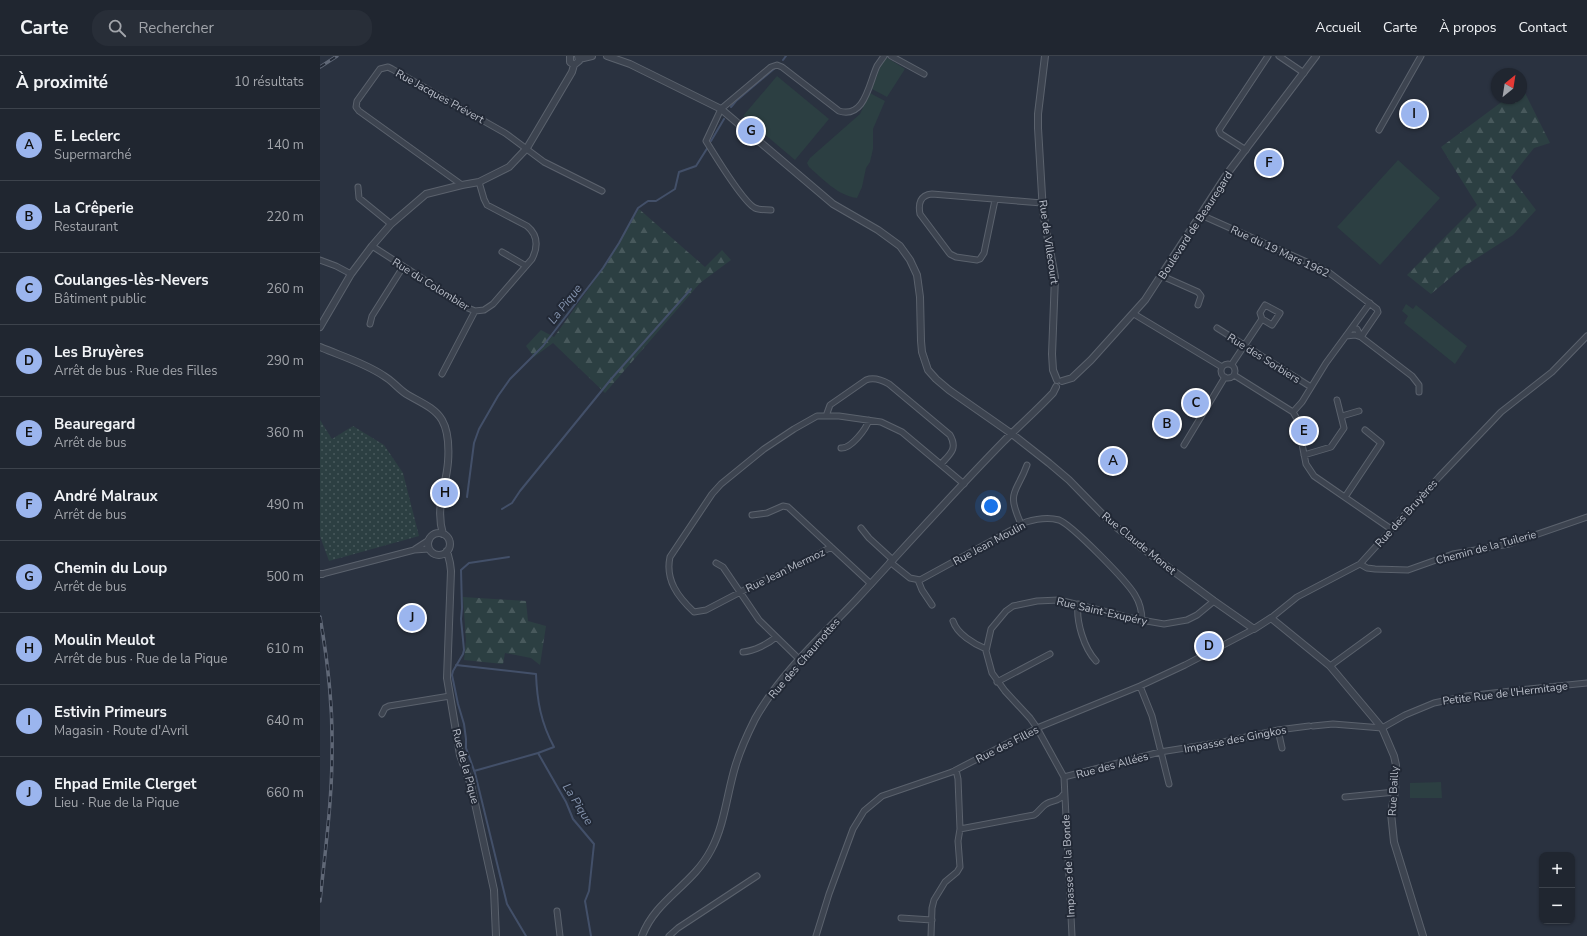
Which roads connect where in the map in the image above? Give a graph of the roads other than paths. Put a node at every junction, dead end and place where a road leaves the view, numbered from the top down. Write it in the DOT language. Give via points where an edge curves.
graph roads {
  1 [pos="592,56"];
  2 [pos="607,56"];
  3 [pos="884,56"];
  4 [pos="891,56"];
  5 [pos="1045,56"];
  6 [pos="1268,56"];
  7 [pos="1280,56"];
  8 [pos="1316,56"];
  9 [pos="1421,56"];
  10 [pos="568,57"];
  11 [pos="579,58"];
  12 [pos="574,65"];
  13 [pos="1304,73"];
  14 [pos="924,74"];
  15 [pos="720,109"];
  16 [pos="1379,130"];
  17 [pos="526,148"];
  18 [pos="1246,150"];
  19 [pos="479,182"];
  20 [pos="462,185"];
  21 [pos="358,187"];
  22 [pos="602,191"];
  23 [pos="995,200"];
  24 [pos="1042,203"];
  25 [pos="771,210"];
  26 [pos="1201,215"];
  27 [pos="391,224"];
  28 [pos="372,246"];
  29 [pos="502,252"];
  30 [pos="320,260"];
  31 [pos="526,266"];
  32 [pos="403,267"];
  33 [pos="351,274"];
  34 [pos="1162,276"];
  35 [pos="1370,303"];
  36 [pos="1198,305"];
  37 [pos="475,311"];
  38 [pos="1134,314"];
  39 [pos="1262,319"];
  40 [pos="370,324"];
  41 [pos="320,326"];
  42 [pos="1217,328"];
  43 [pos="1351,329"];
  44 [pos="1346,336"];
  45 [pos="1587,336"];
  46 [pos="1361,337"];
  47 [pos="1244,345"];
  48 [pos="320,347"];
  49 [pos="1232,364"];
  50 [pos="1222,367"];
  51 [pos="442,374"];
  52 [pos="1234,375"];
  53 [pos="1225,377"];
  54 [pos="1060,381"];
  55 [pos="1311,387"];
  56 [pos="1419,392"];
  57 [pos="1337,400"];
  58 [pos="1359,411"];
  59 [pos="1293,412"];
  60 [pos="826,416"];
  61 [pos="1342,416"];
  62 [pos="869,420"];
  63 [pos="1365,430"];
  64 [pos="1012,434"];
  65 [pos="1184,445"];
  66 [pos="841,448"];
  67 [pos="1304,455"];
  68 [pos="941,464"];
  69 [pos="1027,465"];
  70 [pos="964,484"];
  71 [pos="1345,497"];
  72 [pos="752,515"];
  73 [pos="1587,517"];
  74 [pos="440,522"];
  75 [pos="1022,524"];
  76 [pos="860,528"];
  77 [pos="1391,529"];
  78 [pos="435,534"];
  79 [pos="443,534"];
  80 [pos="429,540"];
  81 [pos="831,547"];
  82 [pos="429,549"];
  83 [pos="414,550"];
  84 [pos="447,551"];
  85 [pos="439,555"];
  86 [pos="892,561"];
  87 [pos="716,563"];
  88 [pos="1360,564"];
  89 [pos="451,572"];
  90 [pos="321,574"];
  91 [pos="918,580"];
  92 [pos="870,584"];
  93 [pos="739,593"];
  94 [pos="1214,601"];
  95 [pos="1078,604"];
  96 [pos="932,605"];
  97 [pos="1272,618"];
  98 [pos="953,621"];
  99 [pos="1142,621"];
  100 [pos="1254,629"];
  101 [pos="1378,631"];
  102 [pos="776,637"];
  103 [pos="986,649"];
  104 [pos="743,652"];
  105 [pos="1050,654"];
  106 [pos="800,660"];
  107 [pos="1096,662"];
  108 [pos="1330,666"];
  109 [pos="997,682"];
  110 [pos="1587,684"];
  111 [pos="1140,686"];
  112 [pos="450,696"];
  113 [pos="382,714"];
  114 [pos="1037,728"];
  115 [pos="1382,728"];
  116 [pos="1278,730"];
  117 [pos="1282,748"];
  118 [pos="1160,752"];
  119 [pos="956,770"];
  120 [pos="1064,777"];
  121 [pos="1169,784"];
  122 [pos="1395,792"];
  123 [pos="1064,795"];
  124 [pos="1345,797"];
  125 [pos="960,829"];
  126 [pos="757,876"];
  127 [pos="557,911"];
  128 [pos="901,918"];
  129 [pos="932,920"];
  130 [pos="496,936"];
  131 [pos="560,936"];
  132 [pos="642,936"];
  133 [pos="669,936"];
  134 [pos="816,936"];
  135 [pos="931,936"];
  136 [pos="1072,936"];
  137 [pos="1423,936"];
  1 -- 11 [label="street"];
  2 -- 15 [label="street, Rue Claude Monet" via="630,64"];
  3 -- 15 [label="street" via="877,65 864,99 858,108 849,112 839,111 782,67 776,66 771,67"];
  4 -- 14 [label="street"];
  5 -- 24 [label="street, Rue de Villecourt" via="1038,114"];
  6 -- 18 [label="street" via="1219,130 1221,134"];
  7 -- 13 [label="street"];
  8 -- 13 [label="street, Boulevard de Beauregard"];
  9 -- 16 [label="street"];
  10 -- 12 [label="street"];
  11 -- 12 [label="street" via="578,63"];
  12 -- 17 [label="street"];
  13 -- 18 [label="street, Boulevard de Beauregard"];
  15 -- 25 [label="street" via="706,141 745,198 755,208"];
  15 -- 64 [label="street, Rue Claude Monet" via="833,204 900,246 917,275 921,341 928,370 949,390"];
  17 -- 19 [label="street" via="509,167"];
  17 -- 20 [label="street, Rue Jacques Prévert" via="476,116 398,73 388,68 380,69 357,101 356,107"];
  17 -- 22 [label="street" via="544,162"];
  18 -- 26 [label="street, Boulevard de Beauregard"];
  19 -- 20 [label="street"];
  19 -- 31 [label="street, Rue du Colombier" via="487,205 528,226 535,236 536,252"];
  20 -- 27 [label="street" via="426,194"];
  21 -- 27 [label="street" via="359,198"];
  23 -- 23 [label="street" via="928,194 921,200 919,210 950,254 977,260 984,253"];
  23 -- 24 [label="street"];
  24 -- 54 [label="street, Rue de Villecourt" via="1056,277 1052,354 1054,376"];
  26 -- 34 [label="street, Boulevard de Beauregard"];
  26 -- 35 [label="street, Rue du 19 Mars 1962" via="1327,271"];
  27 -- 28 [label="street"];
  28 -- 32 [label="street, Rue du Colombier"];
  28 -- 33 [label="street"];
  29 -- 31 [label="street"];
  30 -- 33 [label="street"];
  31 -- 37 [label="street, Rue du Colombier" via="493,304 484,310"];
  32 -- 37 [label="street, Rue du Colombier"];
  32 -- 40 [label="street" via="372,316"];
  33 -- 41 [label="street"];
  34 -- 36 [label="street" via="1198,292 1201,296"];
  34 -- 38 [label="street, Boulevard de Beauregard"];
  35 -- 43 [label="street"];
  35 -- 46 [label="street" via="1378,312"];
  37 -- 51 [label="street"];
  38 -- 50 [label="street"];
  38 -- 54 [label="street, Boulevard de Beauregard" via="1072,378"];
  39 -- 47 [label="street"];
  42 -- 47 [label="street, Rue des Sorbiers"];
  43 -- 44 [label="street"];
  43 -- 46 [label="street" via="1357,329"];
  44 -- 46 [label="street" via="1350,334"];
  44 -- 55 [label="street"];
  45 -- 77 [label="street, Rue des Bruyères" via="1552,372 1501,412"];
  46 -- 56 [label="street" via="1412,376"];
  47 -- 49 [label="street"];
  47 -- 55 [label="street, Rue des Sorbiers"];
  48 -- 74 [label="street" via="384,375 406,394 433,409 442,420 447,431 449,452"];
  49 -- 50 [label="street"];
  49 -- 52 [label="street" via="1235,368"];
  50 -- 53 [label="street" via="1221,372"];
  52 -- 53 [label="street" via="1230,378"];
  52 -- 59 [label="street"];
  53 -- 65 [label="street"];
  54 -- 64 [label="street" via="1055,383 1053,393"];
  55 -- 59 [label="street"];
  57 -- 61 [label="street"];
  58 -- 61 [label="street"];
  59 -- 67 [label="street" via="1297,419"];
  60 -- 62 [label="street"];
  60 -- 68 [label="street" via="830,405 866,380 881,380 950,435 953,450"];
  60 -- 93 [label="street, Rue Jean Mermoz" via="818,416 794,429 764,449 721,484 670,557 668,563 671,583 694,612 706,610"];
  61 -- 67 [label="street" via="1344,428 1331,447"];
  62 -- 66 [label="street" via="867,426 848,447"];
  62 -- 68 [label="street" via="881,422 902,432"];
  63 -- 71 [label="street" via="1382,443"];
  64 -- 70 [label="street, Rue des Chaumottes"];
  64 -- 94 [label="street, Rue Claude Monet" via="1069,480 1109,521 1138,545"];
  67 -- 71 [label="street" via="1314,476"];
  68 -- 70 [label="street"];
  69 -- 75 [label="street" via="1013,492 1015,508"];
  70 -- 86 [label="street, Rue des Chaumottes"];
  71 -- 77 [label="street"];
  72 -- 81 [label="street" via="767,514 785,506"];
  73 -- 88 [label="street, Chemin de la Tuilerie" via="1509,544 1453,554 1408,570 1375,569"];
  74 -- 78 [label="street"];
  74 -- 79 [label="street"];
  75 -- 91 [label="street, Rue Jean Moulin"];
  75 -- 99 [label="street, Rue Jean Moulin" via="1035,519 1049,519 1058,520 1070,527 1132,590 1141,608"];
  76 -- 86 [label="street"];
  77 -- 88 [label="street, Rue des Bruyères"];
  78 -- 79 [label="street"];
  78 -- 80 [label="street"];
  79 -- 84 [label="street" via="449,542"];
  80 -- 82 [label="street"];
  80 -- 83 [label="street"];
  81 -- 92 [label="street"];
  81 -- 93 [label="street, Rue Jean Mermoz"];
  82 -- 83 [label="street"];
  82 -- 85 [label="street"];
  83 -- 90 [label="street"];
  84 -- 85 [label="street"];
  84 -- 89 [label="street, Rue de la Pique"];
  85 -- 89 [label="street"];
  86 -- 91 [label="street" via="910,578"];
  86 -- 92 [label="street, Rue des Chaumottes"];
  87 -- 93 [label="street" via="723,567"];
  88 -- 97 [label="street, Rue des Bruyères" via="1297,597"];
  89 -- 112 [label="street, Rue de la Pique" via="447,668"];
  91 -- 96 [label="street"];
  92 -- 106 [label="street, Rue des Chaumottes"];
  93 -- 102 [label="street" via="759,620"];
  94 -- 99 [label="street, Rue Saint-Exupéry" via="1187,620 1164,624"];
  94 -- 100 [label="street, Rue Claude Monet"];
  95 -- 99 [label="street, Rue Saint-Exupéry"];
  95 -- 103 [label="street, Rue Saint-Exupéry" via="1048,600 1013,606 991,629"];
  95 -- 107 [label="street" via="1080,625 1089,651"];
  97 -- 100 [label="street, Rue des Filles"];
  97 -- 108 [label="street, Rue Bailly"];
  98 -- 103 [label="street" via="963,634"];
  100 -- 111 [label="street, Rue des Filles"];
  101 -- 108 [label="street"];
  102 -- 104 [label="street" via="748,652"];
  102 -- 106 [label="street"];
  103 -- 109 [label="street, Rue Saint-Exupéry" via="987,659"];
  105 -- 109 [label="street"];
  106 -- 132 [label="street, Rue des Chaumottes" via="768,699 745,740 736,764 718,836 711,851 693,877 653,915"];
  108 -- 115 [label="street, Rue Bailly"];
  109 -- 114 [label="street, Rue Saint-Exupéry"];
  110 -- 115 [label="street, Petite Rue de l'Hermitage" via="1467,696 1434,702"];
  111 -- 114 [label="street, Rue des Filles"];
  111 -- 118 [label="street" via="1152,716"];
  112 -- 113 [label="street" via="389,706"];
  112 -- 130 [label="street, Rue de la Pique" via="460,755 471,785 494,890"];
  114 -- 119 [label="street, Rue des Filles"];
  114 -- 120 [label="street, Rue Saint-Exupéry"];
  115 -- 116 [label="street, Impasse des Gingkos" via="1332,724"];
  115 -- 122 [label="street, Rue Bailly" via="1394,756"];
  116 -- 117 [label="street"];
  116 -- 118 [label="street, Impasse des Gingkos"];
  118 -- 120 [label="street, Rue des Allées"];
  118 -- 121 [label="street"];
  119 -- 125 [label="street"];
  119 -- 134 [label="street, Rue des Filles" via="882,796 864,811 853,829"];
  120 -- 123 [label="street, Impasse de la Bonde"];
  122 -- 124 [label="street"];
  122 -- 137 [label="street, Rue Bailly" via="1392,813 1394,842"];
  123 -- 125 [label="street" via="1045,804 1034,815"];
  123 -- 136 [label="street, Impasse de la Bonde"];
  125 -- 129 [label="street" via="960,867 939,890 932,908"];
  126 -- 133 [label="street"];
  127 -- 131 [label="street"];
  128 -- 129 [label="street"];
  129 -- 135 [label="street"];
}
